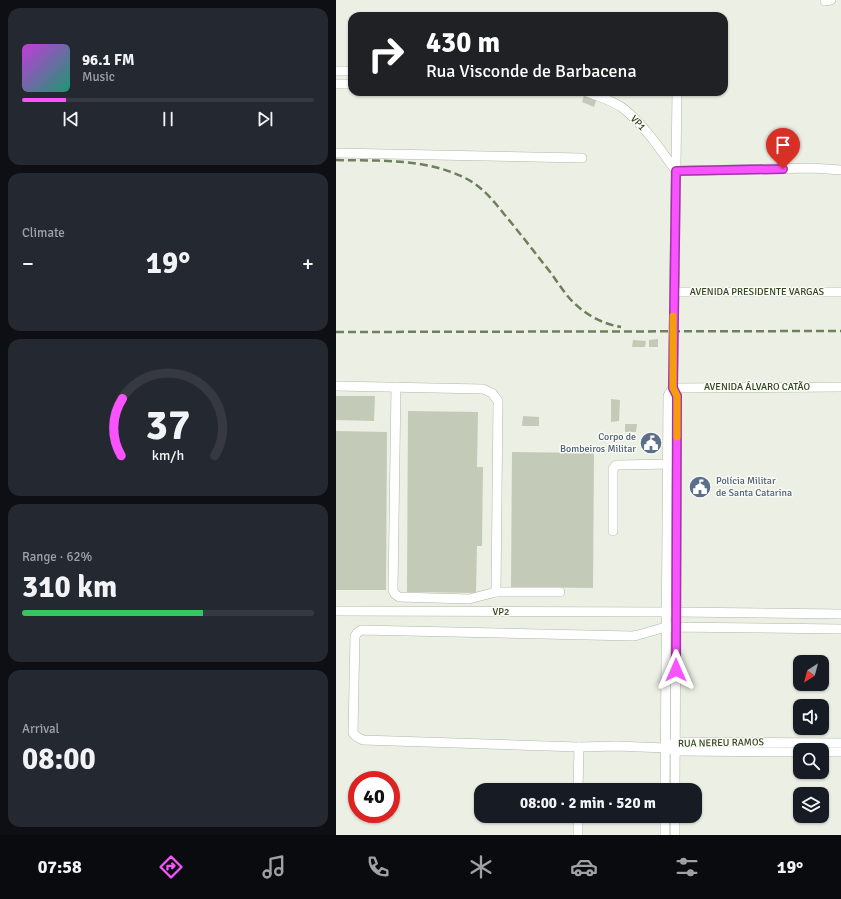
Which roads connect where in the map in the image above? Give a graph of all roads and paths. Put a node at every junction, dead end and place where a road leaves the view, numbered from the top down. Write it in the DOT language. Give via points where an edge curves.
graph roads {
  1 [pos="825,0"];
  2 [pos="831,0"];
  3 [pos="336,71"];
  4 [pos="348,71"];
  5 [pos="336,84"];
  6 [pos="348,84"];
  7 [pos="598,96"];
  8 [pos="677,96"];
  9 [pos="336,153"];
  10 [pos="582,158"];
  11 [pos="841,170"];
  12 [pos="676,171"];
  13 [pos="674,292"];
  14 [pos="841,292"];
  15 [pos="336,386"];
  16 [pos="841,387"];
  17 [pos="396,388"];
  18 [pos="673,388"];
  19 [pos="677,464"];
  20 [pos="667,465"];
  21 [pos="667,498"];
  22 [pos="677,498"];
  23 [pos="613,531"];
  24 [pos="496,592"];
  25 [pos="560,592"];
  26 [pos="336,611"];
  27 [pos="666,612"];
  28 [pos="676,612"];
  29 [pos="786,613"];
  30 [pos="841,614"];
  31 [pos="666,627"];
  32 [pos="676,627"];
  33 [pos="786,628"];
  34 [pos="841,629"];
  35 [pos="841,743"];
  36 [pos="579,747"];
  37 [pos="676,747"];
  38 [pos="790,747"];
  39 [pos="665,748"];
  40 [pos="793,748"];
  41 [pos="829,752"];
  42 [pos="841,752"];
  43 [pos="578,783"];
  44 [pos="665,783"];
  45 [pos="675,783"];
  46 [pos="578,823"];
  47 [pos="665,823"];
  48 [pos="675,823"];
  49 [pos="578,835"];
  50 [pos="665,835"];
  51 [pos="675,835"];
  1 -- 2 [label="street"];
  3 -- 4 [label="street"];
  5 -- 6 [label="street"];
  7 -- 12 [label="street, VP1" via="623,108 637,120"];
  8 -- 12 [label="street"];
  9 -- 10 [label="street"];
  11 -- 12 [label="street" via="812,168"];
  12 -- 13 [label="street"];
  13 -- 14 [label="street, AVENIDA PRESIDENTE VARGAS"];
  13 -- 18 [label="street"];
  15 -- 17 [label="street"];
  16 -- 18 [label="street, AVENIDA ÁLVARO CATÃO"];
  17 -- 24 [label="street" via="483,389 492,393 498,401"];
  17 -- 24 [label="street" via="393,590 398,597 469,598"];
  18 -- 19 [label="street" via="677,396"];
  18 -- 20 [label="street" via="668,396"];
  19 -- 20 [label="street"];
  19 -- 22 [label="street"];
  20 -- 21 [label="street"];
  20 -- 23 [label="street" via="614,467"];
  21 -- 22 [label="street"];
  21 -- 27 [label="street"];
  22 -- 28 [label="street"];
  24 -- 25 [label="street"];
  26 -- 27 [label="street, VP2"];
  27 -- 28 [label="street, VP2"];
  27 -- 31 [label="street"];
  28 -- 29 [label="street, VP2"];
  28 -- 32 [label="street"];
  29 -- 30 [label="street, VP2"];
  29 -- 33 [label="street"];
  31 -- 32 [label="street"];
  31 -- 36 [label="street, RUA NEREU RAMOS" via="633,636 361,630 355,636 353,732 357,738"];
  31 -- 39 [label="street"];
  32 -- 33 [label="street"];
  32 -- 37 [label="street"];
  33 -- 34 [label="street"];
  35 -- 38 [label="street, RUA NEREU RAMOS"];
  36 -- 39 [label="street, RUA NEREU RAMOS"];
  36 -- 43 [label="street"];
  37 -- 38 [label="street, RUA NEREU RAMOS"];
  37 -- 39 [label="street, RUA NEREU RAMOS"];
  37 -- 45 [label="street"];
  38 -- 40 [label="street, RUA NEREU RAMOS"];
  39 -- 44 [label="street"];
  41 -- 42 [label="street"];
  46 -- 49 [label="street"];
  47 -- 50 [label="street"];
  48 -- 51 [label="street"];
}
